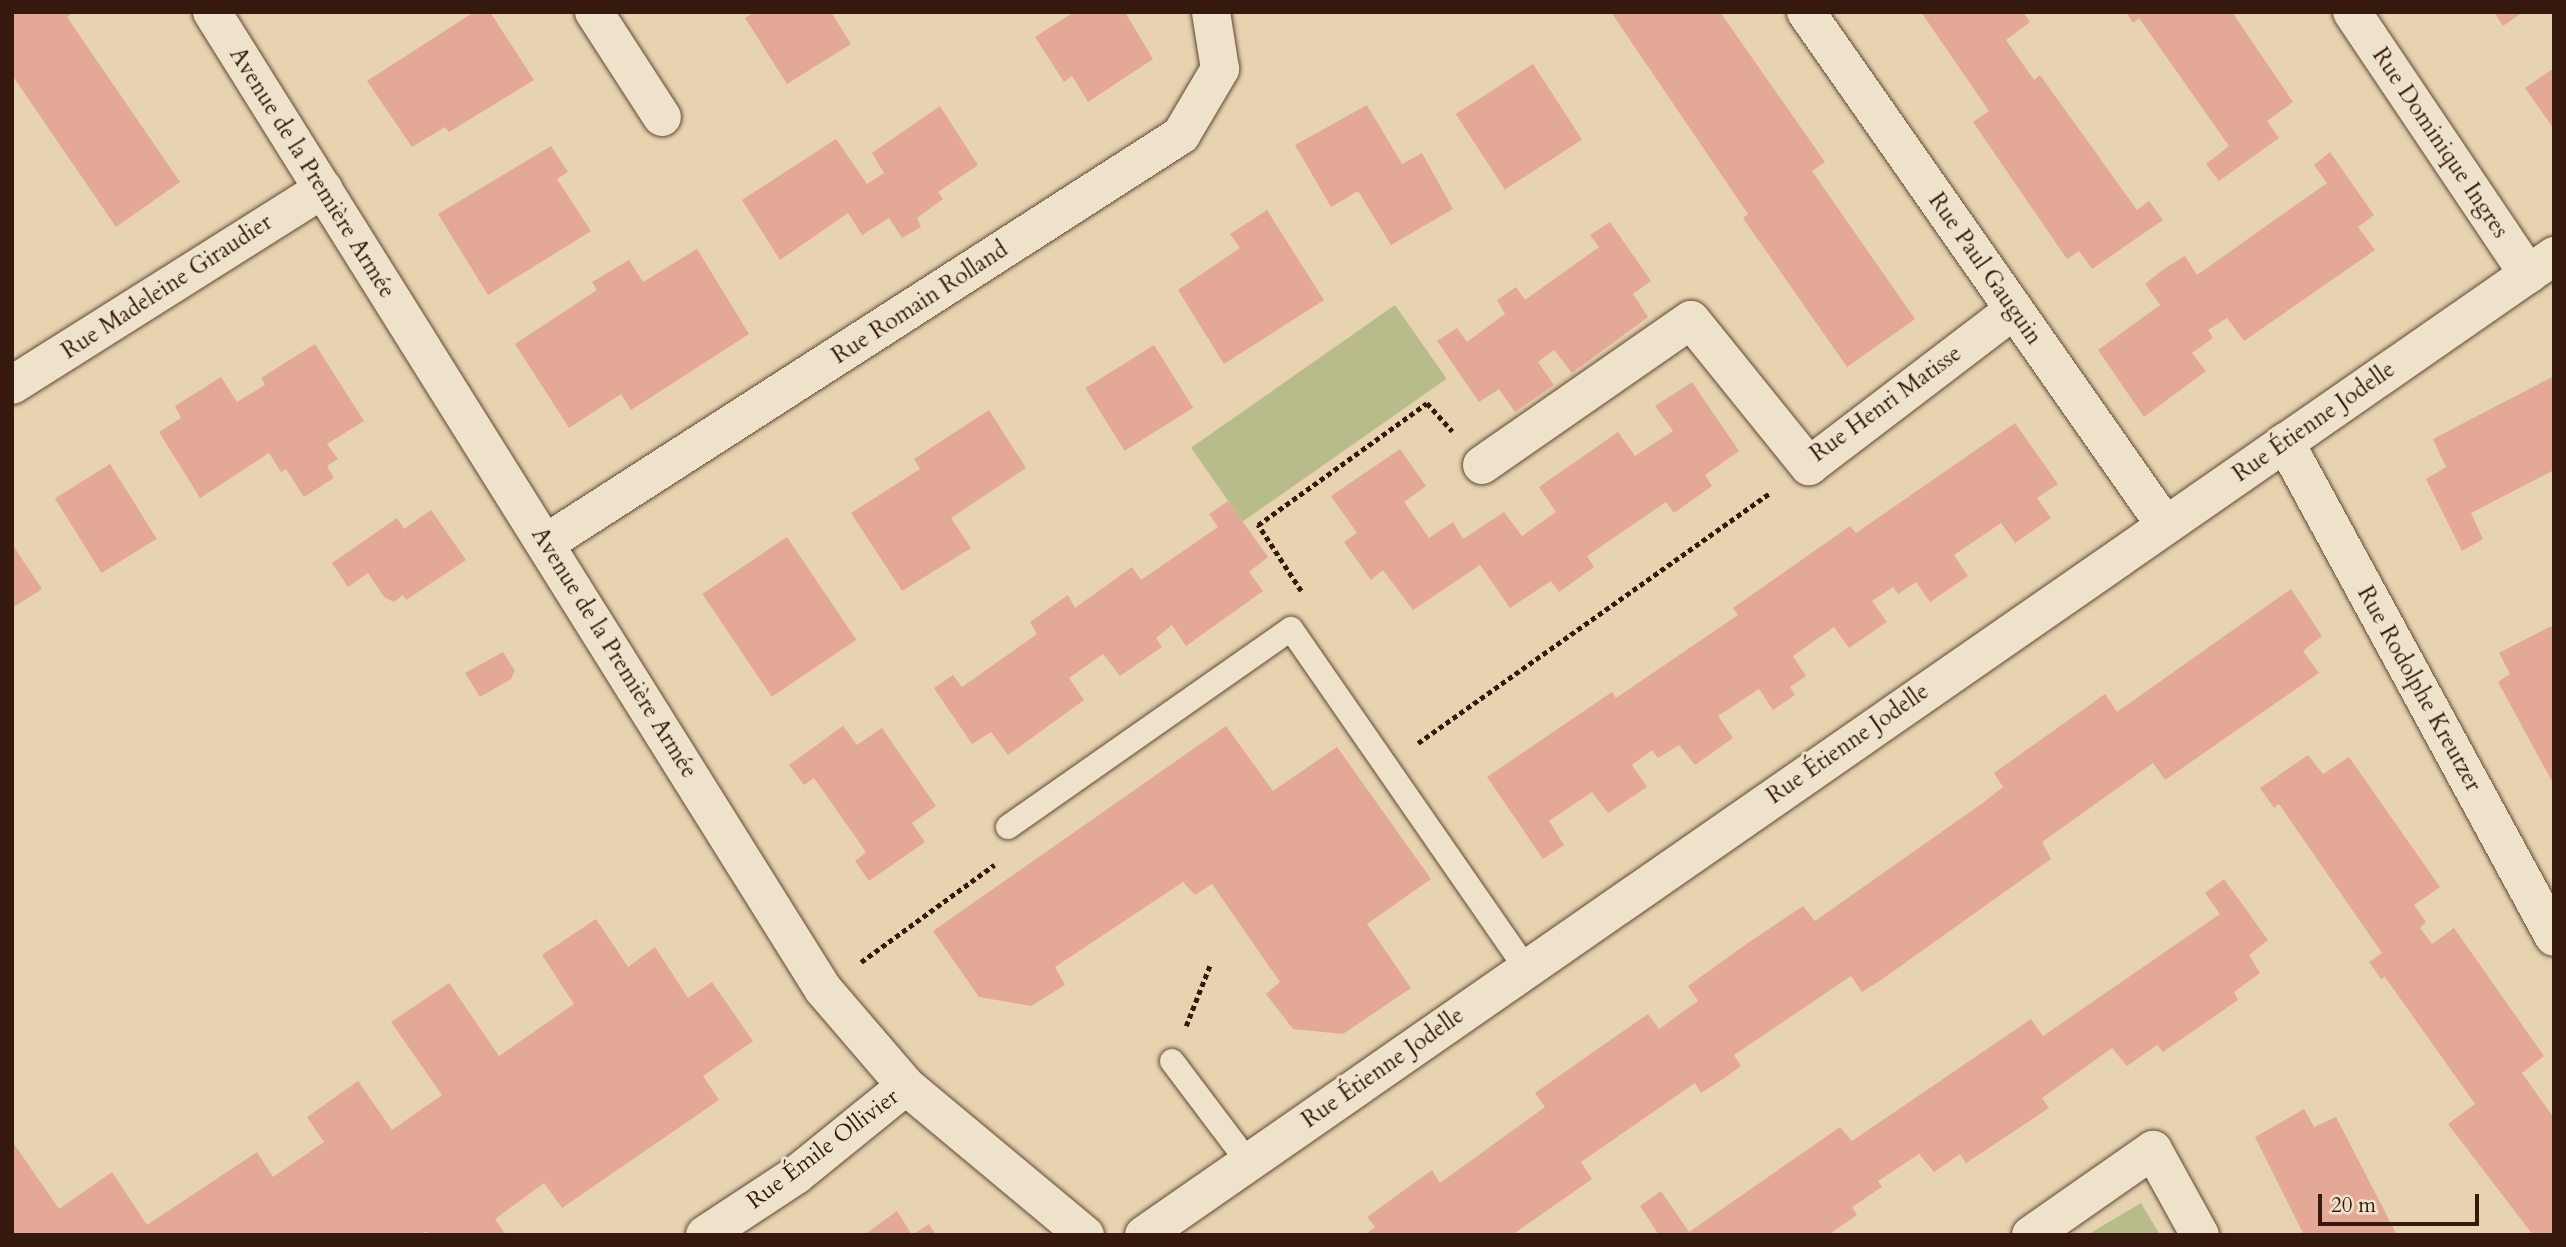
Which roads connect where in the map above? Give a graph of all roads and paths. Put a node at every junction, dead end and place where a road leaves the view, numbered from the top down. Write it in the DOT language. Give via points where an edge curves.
graph roads {
  1 [pos="212,12"];
  2 [pos="594,12"];
  3 [pos="1211,12"];
  4 [pos="1806,12"];
  5 [pos="2352,12"];
  6 [pos="662,117"];
  7 [pos="323,189"];
  8 [pos="2541,265"];
  9 [pos="2014,310"];
  10 [pos="12,385"];
  11 [pos="2285,442"];
  12 [pos="1482,466"];
  13 [pos="1809,466"];
  14 [pos="2165,525"];
  15 [pos="547,543"];
  16 [pos="1291,629"];
  17 [pos="1385,766"];
  18 [pos="1008,827"];
  19 [pos="2554,937"];
  20 [pos="1210,965"];
  21 [pos="1525,967"];
  22 [pos="823,989"];
  23 [pos="1172,1061"];
  24 [pos="906,1086"];
  25 [pos="1249,1163"];
  26 [pos="705,1235"];
  27 [pos="1085,1235"];
  28 [pos="1144,1235"];
  29 [pos="2031,1235"];
  30 [pos="2200,1235"];
  1 -- 7 [label="street, Avenue de la Première Armée"];
  2 -- 6 [label="street"];
  3 -- 15 [label="street, Rue Romain Rolland" via="1220,69 1181,135"];
  4 -- 9 [label="street, Rue Paul Gauguin"];
  5 -- 8 [label="street, Rue Dominique Ingres"];
  7 -- 10 [label="street, Rue Madeleine Giraudier"];
  7 -- 15 [label="street, Avenue de la Première Armée"];
  8 -- 11 [label="street, Rue Étienne Jodelle"];
  9 -- 13 [label="street, Rue Henri Matisse"];
  9 -- 14 [label="street, Rue Paul Gauguin"];
  11 -- 14 [label="street, Rue Étienne Jodelle"];
  11 -- 19 [label="street, Rue Rodolphe Kreutzer"];
  12 -- 13 [label="street, Rue Henri Matisse" via="1691,320"];
  12 -- 16 [label="path" via="1427,403 1258,525 1306,597"];
  13 -- 17 [label="path"];
  14 -- 21 [label="street, Rue Étienne Jodelle"];
  15 -- 22 [label="street, Avenue de la Première Armée"];
  16 -- 17 [label="lane"];
  16 -- 18 [label="lane"];
  17 -- 21 [label="lane"];
  18 -- 22 [label="path" via="993,870"];
  20 -- 23 [label="path"];
  21 -- 25 [label="street, Rue Étienne Jodelle"];
  22 -- 24 [label="street, Avenue de la Première Armée"];
  23 -- 25 [label="lane"];
  24 -- 26 [label="street, Rue Émile Ollivier" via="796,1175"];
  24 -- 27 [label="street, Avenue de la Première Armée"];
  25 -- 28 [label="street, Rue Étienne Jodelle"];
  29 -- 30 [label="street" via="2154,1150"];
}
